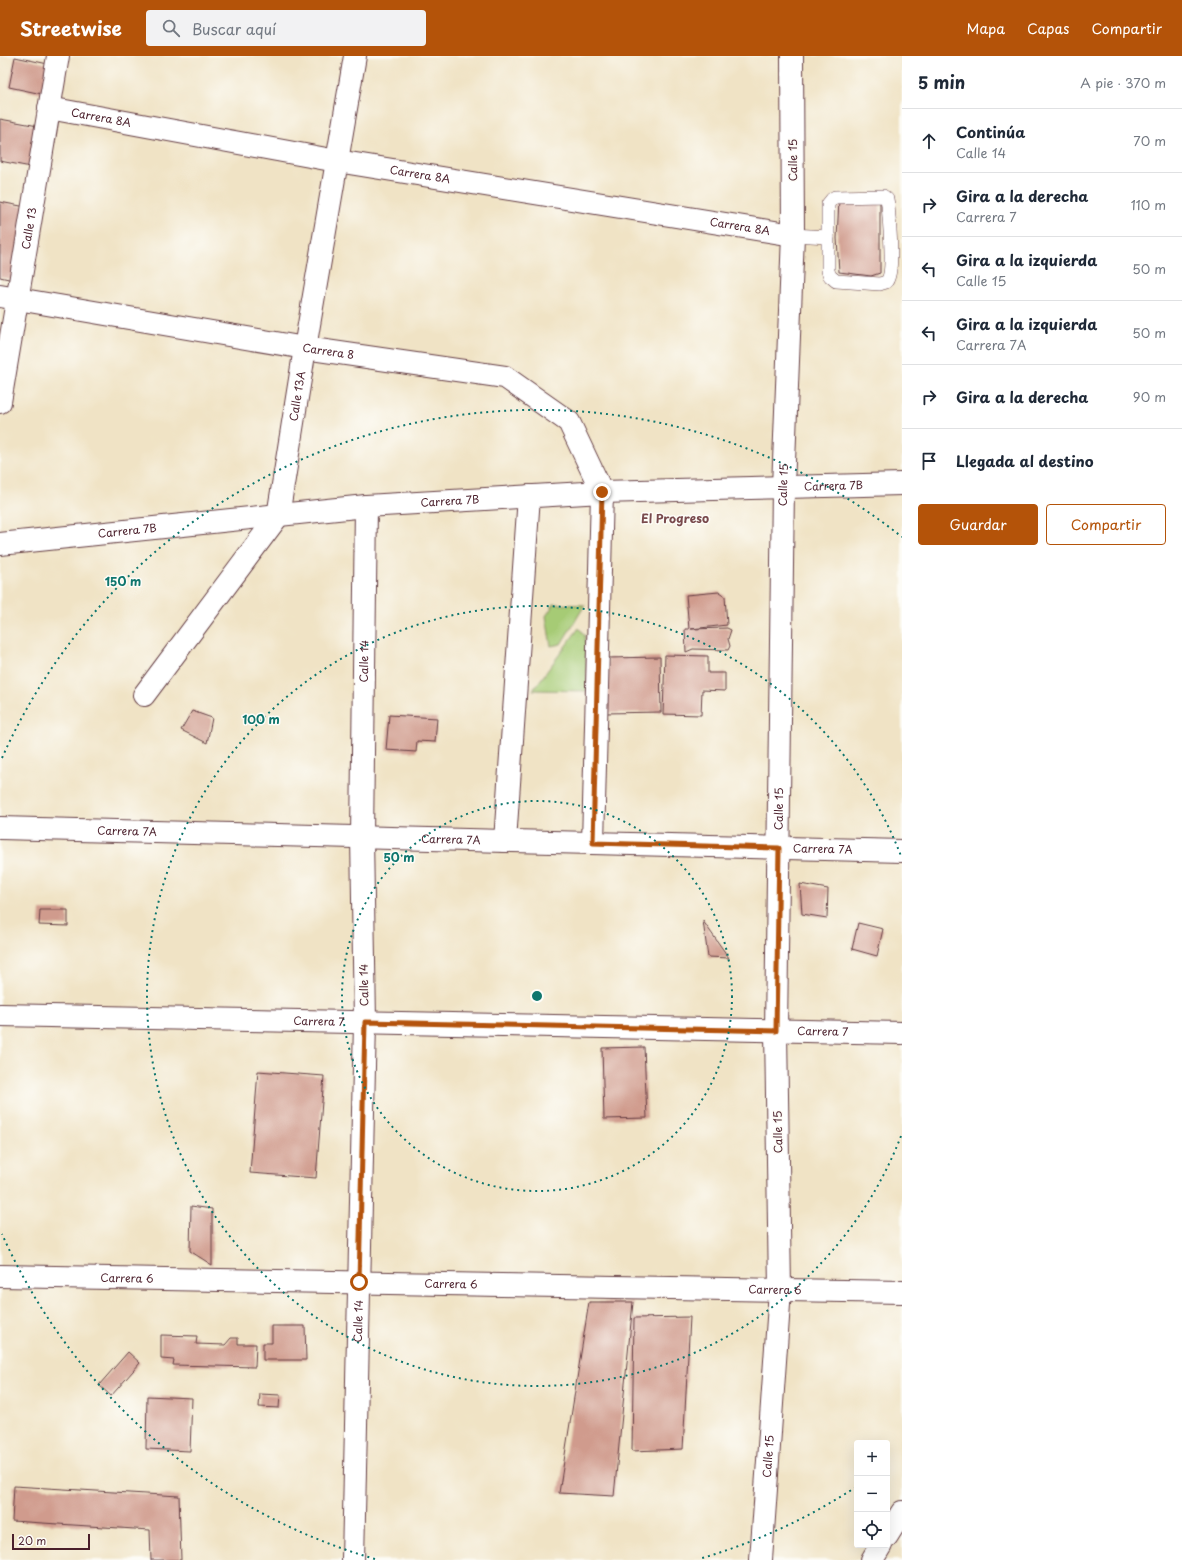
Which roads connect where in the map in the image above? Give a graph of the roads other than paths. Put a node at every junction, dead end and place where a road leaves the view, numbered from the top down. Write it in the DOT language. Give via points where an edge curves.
graph roads {
  1 [pos="58,56"];
  2 [pos="354,56"];
  3 [pos="792,56"];
  4 [pos="49,108"];
  5 [pos="337,161"];
  6 [pos="793,235"];
  7 [pos="828,237"];
  8 [pos="897,243"];
  9 [pos="9,297"];
  10 [pos="304,348"];
  11 [pos="0,402"];
  12 [pos="902,484"];
  13 [pos="783,487"];
  14 [pos="602,492"];
  15 [pos="529,496"];
  16 [pos="366,506"];
  17 [pos="278,516"];
  18 [pos="0,544"];
  19 [pos="144,695"];
  20 [pos="0,828"];
  21 [pos="362,837"];
  22 [pos="505,841"];
  23 [pos="593,843"];
  24 [pos="779,848"];
  25 [pos="902,851"];
  26 [pos="0,1015"];
  27 [pos="365,1022"];
  28 [pos="776,1031"];
  29 [pos="902,1033"];
  30 [pos="0,1276"];
  31 [pos="359,1282"];
  32 [pos="780,1290"];
  33 [pos="902,1292"];
  34 [pos="902,1512"];
  35 [pos="890,1531"];
  36 [pos="880,1548"];
  37 [pos="353,1560"];
  38 [pos="761,1560"];
  39 [pos="872,1560"];
  1 -- 4 [label="street, Calle 13"];
  2 -- 5 [label="street, Calle 13A"];
  3 -- 6 [label="street, Calle 15"];
  4 -- 5 [label="street, Carrera 8A"];
  4 -- 9 [label="street, Calle 13"];
  5 -- 6 [label="street, Carrera 8A"];
  5 -- 10 [label="street, Calle 13A"];
  6 -- 7 [label="lane"];
  6 -- 13 [label="street, Calle 15"];
  7 -- 8 [label="lane" via="828,271 836,281 880,284 886,282"];
  7 -- 8 [label="lane" via="828,204 832,199 883,196 887,199"];
  9 -- 10 [label="street, Carrera 8"];
  9 -- 11 [label="street, Calle 13"];
  10 -- 14 [label="street, Carrera 8" via="505,377 569,422"];
  10 -- 17 [label="street, Calle 13A"];
  12 -- 13 [label="street, Carrera 7B"];
  13 -- 14 [label="street, Carrera 7B"];
  13 -- 24 [label="street, Calle 15"];
  14 -- 15 [label="street, Carrera 7B"];
  14 -- 23 [label="street"];
  15 -- 16 [label="street, Carrera 7B"];
  15 -- 22 [label="street"];
  16 -- 17 [label="street, Carrera 7B"];
  16 -- 21 [label="street, Calle 14"];
  17 -- 18 [label="street, Carrera 7B"];
  17 -- 19 [label="street, Calle 13A"];
  20 -- 21 [label="street, Carrera 7A"];
  21 -- 22 [label="street, Carrera 7A"];
  21 -- 27 [label="street, Calle 14"];
  22 -- 23 [label="street, Carrera 7A"];
  23 -- 24 [label="street, Carrera 7A"];
  24 -- 25 [label="street, Carrera 7A"];
  24 -- 28 [label="street, Calle 15"];
  26 -- 27 [label="street, Carrera 7"];
  27 -- 28 [label="street, Carrera 7"];
  27 -- 31 [label="street, Calle 14"];
  28 -- 29 [label="street, Carrera 7"];
  28 -- 32 [label="street, Calle 15"];
  30 -- 31 [label="street, Carrera 6"];
  31 -- 32 [label="street, Carrera 6"];
  31 -- 37 [label="street, Calle 14"];
  32 -- 33 [label="street, Carrera 6"];
  32 -- 38 [label="street, Calle 15"];
  34 -- 35 [label="street"];
  36 -- 39 [label="street"];
}
